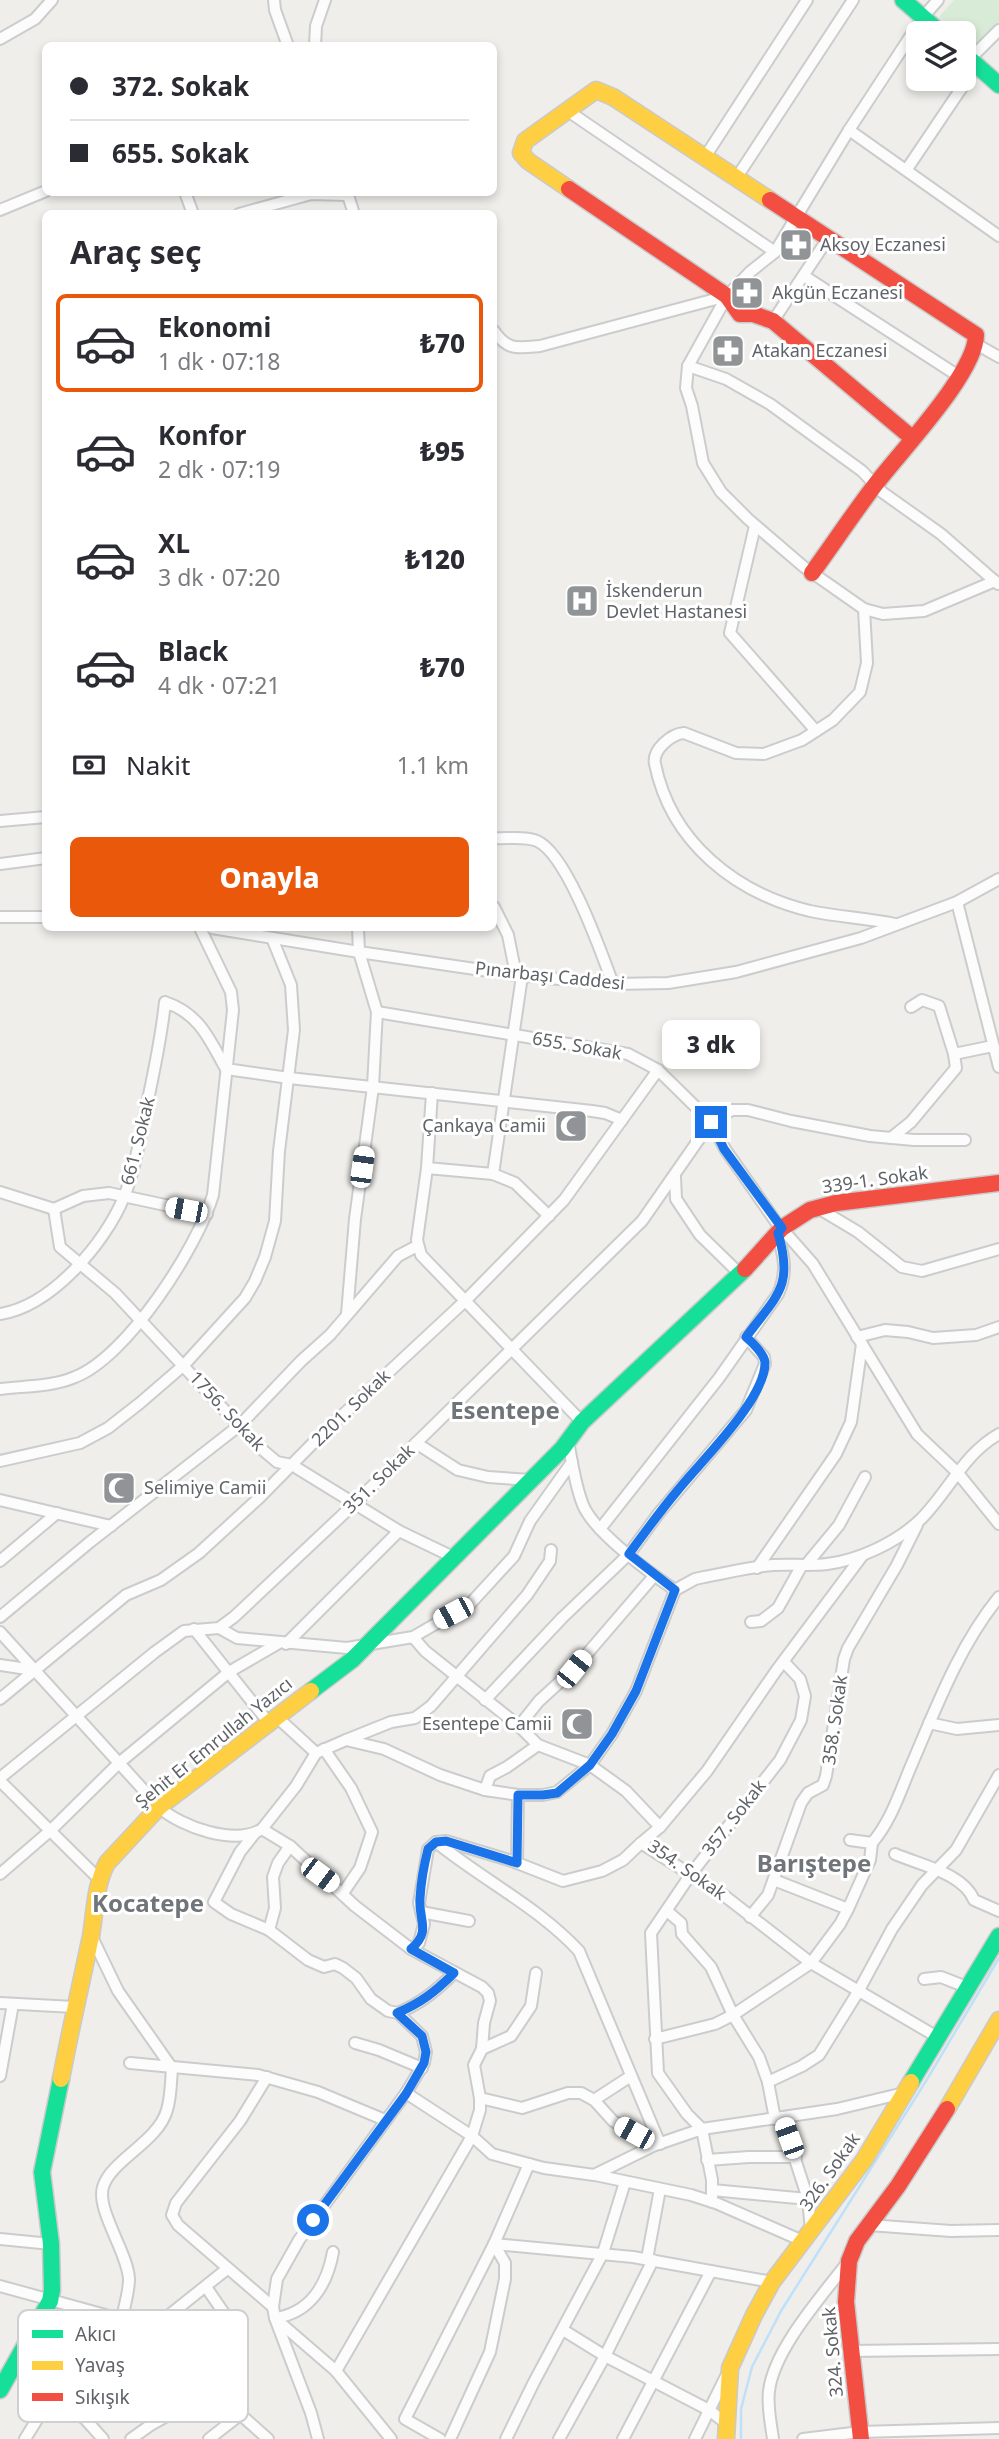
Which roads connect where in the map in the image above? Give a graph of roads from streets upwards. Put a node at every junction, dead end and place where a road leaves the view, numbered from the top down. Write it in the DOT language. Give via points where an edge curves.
graph roads {
  1 [pos="52,0"];
  2 [pos="274,0"];
  3 [pos="325,0"];
  4 [pos="807,0"];
  5 [pos="853,0"];
  6 [pos="904,0"];
  7 [pos="938,0"];
  8 [pos="923,17"];
  9 [pos="928,21"];
  10 [pos="999,30"];
  11 [pos="0,39"];
  12 [pos="287,42"];
  13 [pos="315,42"];
  14 [pos="976,53"];
  15 [pos="976,64"];
  16 [pos="999,85"];
  17 [pos="952,91"];
  18 [pos="568,111"];
  19 [pos="849,130"];
  20 [pos="705,157"];
  21 [pos="907,169"];
  22 [pos="737,177"];
  23 [pos="42,193"];
  24 [pos="269,196"];
  25 [pos="304,196"];
  26 [pos="270,205"];
  27 [pos="0,210"];
  28 [pos="253,210"];
  29 [pos="798,216"];
  30 [pos="999,236"];
  31 [pos="829,237"];
  32 [pos="775,252"];
  33 [pos="804,276"];
  34 [pos="727,296"];
  35 [pos="773,321"];
  36 [pos="497,335"];
  37 [pos="976,344"];
  38 [pos="999,357"];
  39 [pos="688,366"];
  40 [pos="960,377"];
  41 [pos="911,437"];
  42 [pos="874,485"];
  43 [pos="755,526"];
  44 [pos="812,573"];
  45 [pos="997,583"];
  46 [pos="863,609"];
  47 [pos="816,731"];
  48 [pos="42,817"];
  49 [pos="0,821"];
  50 [pos="497,838"];
  51 [pos="42,859"];
  52 [pos="0,864"];
  53 [pos="999,879"];
  54 [pos="957,902"];
  55 [pos="497,913"];
  56 [pos="42,917"];
  57 [pos="0,918"];
  58 [pos="895,925"];
  59 [pos="201,931"];
  60 [pos="230,931"];
  61 [pos="359,931"];
  62 [pos="272,938"];
  63 [pos="359,952"];
  64 [pos="519,975"];
  65 [pos="613,984"];
  66 [pos="911,1007"];
  67 [pos="377,1013"];
  68 [pos="513,1035"];
  69 [pos="993,1046"];
  70 [pos="954,1054"];
  71 [pos="999,1067"];
  72 [pos="226,1069"];
  73 [pos="658,1070"];
  74 [pos="289,1078"];
  75 [pos="373,1087"];
  76 [pos="432,1093"];
  77 [pos="503,1101"];
  78 [pos="622,1120"];
  79 [pos="711,1122"];
  80 [pos="891,1138"];
  81 [pos="965,1140"];
  82 [pos="427,1168"];
  83 [pos="493,1174"];
  84 [pos="675,1177"];
  85 [pos="999,1183"];
  86 [pos="0,1192"];
  87 [pos="124,1197"];
  88 [pos="818,1208"];
  89 [pos="54,1209"];
  90 [pos="207,1214"];
  91 [pos="549,1216"];
  92 [pos="780,1230"];
  93 [pos="417,1246"];
  94 [pos="999,1250"];
  95 [pos="81,1265"];
  96 [pos="740,1273"];
  97 [pos="466,1300"];
  98 [pos="0,1314"];
  99 [pos="347,1314"];
  100 [pos="141,1322"];
  101 [pos="999,1327"];
  102 [pos="746,1337"];
  103 [pos="859,1340"];
  104 [pos="512,1348"];
  105 [pos="184,1365"];
  106 [pos="0,1388"];
  107 [pos="582,1422"];
  108 [pos="240,1425"];
  109 [pos="999,1434"];
  110 [pos="568,1440"];
  111 [pos="416,1443"];
  112 [pos="0,1461"];
  113 [pos="572,1462"];
  114 [pos="292,1465"];
  115 [pos="957,1472"];
  116 [pos="865,1477"];
  117 [pos="531,1480"];
  118 [pos="0,1500"];
  119 [pos="354,1504"];
  120 [pos="57,1513"];
  121 [pos="920,1520"];
  122 [pos="999,1524"];
  123 [pos="111,1526"];
  124 [pos="600,1529"];
  125 [pos="399,1531"];
  126 [pos="551,1550"];
  127 [pos="629,1554"];
  128 [pos="862,1556"];
  129 [pos="453,1557"];
  130 [pos="0,1561"];
  131 [pos="804,1565"];
  132 [pos="757,1568"];
  133 [pos="654,1576"];
  134 [pos="675,1590"];
  135 [pos="999,1597"];
  136 [pos="995,1612"];
  137 [pos="0,1618"];
  138 [pos="751,1622"];
  139 [pos="219,1628"];
  140 [pos="194,1629"];
  141 [pos="0,1632"];
  142 [pos="413,1637"];
  143 [pos="283,1644"];
  144 [pos="366,1645"];
  145 [pos="784,1662"];
  146 [pos="0,1665"];
  147 [pos="34,1670"];
  148 [pos="229,1672"];
  149 [pos="457,1676"];
  150 [pos="0,1699"];
  151 [pos="485,1700"];
  152 [pos="77,1715"];
  153 [pos="273,1721"];
  154 [pos="929,1723"];
  155 [pos="999,1725"];
  156 [pos="519,1726"];
  157 [pos="346,1741"];
  158 [pos="538,1745"];
  159 [pos="320,1751"];
  160 [pos="119,1763"];
  161 [pos="590,1765"];
  162 [pos="999,1775"];
  163 [pos="0,1780"];
  164 [pos="485,1790"];
  165 [pos="518,1795"];
  166 [pos="159,1807"];
  167 [pos="660,1827"];
  168 [pos="51,1830"];
  169 [pos="258,1831"];
  170 [pos="850,1840"];
  171 [pos="436,1842"];
  172 [pos="641,1843"];
  173 [pos="872,1843"];
  174 [pos="290,1846"];
  175 [pos="895,1854"];
  176 [pos="517,1863"];
  177 [pos="939,1870"];
  178 [pos="0,1874"];
  179 [pos="691,1874"];
  180 [pos="100,1880"];
  181 [pos="774,1880"];
  182 [pos="344,1893"];
  183 [pos="848,1909"];
  184 [pos="667,1911"];
  185 [pos="999,1911"];
  186 [pos="421,1912"];
  187 [pos="750,1917"];
  188 [pos="468,1922"];
  189 [pos="269,1930"];
  190 [pos="91,1935"];
  191 [pos="999,1936"];
  192 [pos="411,1949"];
  193 [pos="811,1963"];
  194 [pos="454,1973"];
  195 [pos="537,1973"];
  196 [pos="924,1979"];
  197 [pos="969,1988"];
  198 [pos="858,1992"];
  199 [pos="0,2003"];
  200 [pos="13,2004"];
  201 [pos="74,2007"];
  202 [pos="397,2013"];
  203 [pos="733,2015"];
  204 [pos="999,2020"];
  205 [pos="939,2038"];
  206 [pos="655,2039"];
  207 [pos="355,2043"];
  208 [pos="482,2049"];
  209 [pos="130,2063"];
  210 [pos="173,2067"];
  211 [pos="422,2068"];
  212 [pos="0,2076"];
  213 [pos="631,2076"];
  214 [pos="267,2077"];
  215 [pos="768,2082"];
  216 [pos="904,2093"];
  217 [pos="406,2094"];
  218 [pos="480,2098"];
  219 [pos="593,2100"];
  220 [pos="779,2119"];
  221 [pos="385,2120"];
  222 [pos="702,2129"];
  223 [pos="472,2136"];
  224 [pos="657,2145"];
  225 [pos="796,2157"];
  226 [pos="707,2160"];
  227 [pos="529,2164"];
  228 [pos="594,2175"];
  229 [pos="625,2182"];
  230 [pos="660,2189"];
  231 [pos="712,2196"];
  232 [pos="808,2199"];
  233 [pos="869,2225"];
  234 [pos="999,2230"];
  235 [pos="808,2238"];
  236 [pos="0,2239"];
  237 [pos="494,2244"];
  238 [pos="51,2245"];
  239 [pos="333,2252"];
  240 [pos="603,2253"];
  241 [pos="650,2260"];
  242 [pos="849,2261"];
  243 [pos="227,2269"];
  244 [pos="711,2271"];
  245 [pos="772,2282"];
  246 [pos="0,2286"];
  247 [pos="206,2287"];
  248 [pos="50,2301"];
  249 [pos="45,2310"];
  250 [pos="85,2310"];
  251 [pos="123,2310"];
  252 [pos="176,2310"];
  253 [pos="222,2310"];
  254 [pos="274,2312"];
  255 [pos="563,2330"];
  256 [pos="999,2348"];
  257 [pos="851,2351"];
  258 [pos="605,2356"];
  259 [pos="18,2358"];
  260 [pos="730,2368"];
  261 [pos="336,2371"];
  262 [pos="654,2382"];
  263 [pos="0,2390"];
  264 [pos="769,2392"];
  265 [pos="709,2410"];
  266 [pos="248,2420"];
  267 [pos="35,2422"];
  268 [pos="88,2422"];
  269 [pos="156,2422"];
  270 [pos="231,2422"];
  271 [pos="152,2424"];
  272 [pos="999,2428"];
  273 [pos="727,2432"];
  274 [pos="860,2435"];
  275 [pos="25,2439"];
  276 [pos="103,2439"];
  277 [pos="131,2439"];
  278 [pos="209,2439"];
  279 [pos="268,2439"];
  280 [pos="318,2439"];
  281 [pos="391,2439"];
  282 [pos="440,2439"];
  283 [pos="450,2439"];
  284 [pos="506,2439"];
  285 [pos="559,2439"];
  286 [pos="623,2439"];
  287 [pos="695,2439"];
  288 [pos="766,2439"];
  289 [pos="773,2439"];
  290 [pos="803,2439"];
  1 -- 11 [label="street" via="34,19"];
  2 -- 12 [label="street"];
  3 -- 13 [label="street"];
  4 -- 20 [label="street"];
  5 -- 22 [label="street"];
  6 -- 8 [label="street"];
  7 -- 8 [label="street"];
  8 -- 9 [label="street"];
  8 -- 19 [label="street"];
  10 -- 14 [label="street"];
  15 -- 16 [label="street"];
  17 -- 21 [label="street"];
  18 -- 20 [label="street" via="596,90"];
  18 -- 32 [label="street"];
  18 -- 34 [label="street" via="525,141 521,153"];
  19 -- 21 [label="street"];
  19 -- 29 [label="street"];
  20 -- 22 [label="street"];
  21 -- 30 [label="street"];
  22 -- 29 [label="street"];
  23 -- 27 [label="street"];
  24 -- 26 [label="street"];
  25 -- 26 [label="street"];
  26 -- 28 [label="street"];
  29 -- 31 [label="street"];
  29 -- 32 [label="street"];
  31 -- 33 [label="street"];
  31 -- 37 [label="street" via="976,335"];
  32 -- 34 [label="street"];
  33 -- 35 [label="street"];
  33 -- 40 [label="street"];
  34 -- 35 [label="street" via="740,314"];
  34 -- 36 [label="street" via="540,346 514,348"];
  34 -- 39 [label="street"];
  35 -- 41 [label="street"];
  37 -- 38 [label="street"];
  37 -- 40 [label="street"];
  39 -- 42 [label="street" via="726,379 770,404 862,471"];
  39 -- 43 [label="street" via="685,388 704,463 721,492"];
  40 -- 41 [label="street"];
  41 -- 42 [label="street"];
  42 -- 44 [label="street"];
  42 -- 45 [label="street"];
  43 -- 44 [label="street"];
  43 -- 47 [label="street" via="730,633"];
  44 -- 46 [label="street"];
  45 -- 46 [label="street" via="924,611 883,614"];
  46 -- 47 [label="street" via="866,663 860,692"];
  47 -- 58 [label="street" via="764,754 736,754 676,734 655,754 660,786 676,821 700,851 750,889 811,911"];
  48 -- 49 [label="street"];
  50 -- 65 [label="street" via="535,840 554,854 596,936"];
  51 -- 52 [label="street"];
  53 -- 54 [label="street, Pınarbaşı Caddesi"];
  54 -- 58 [label="street, Pınarbaşı Caddesi"];
  54 -- 69 [label="street"];
  55 -- 64 [label="street"];
  56 -- 57 [label="street"];
  58 -- 65 [label="street, Pınarbaşı Caddesi" via="736,972 668,983"];
  59 -- 72 [label="street" via="231,992"];
  60 -- 62 [label="street, Pınarbaşı Caddesi"];
  61 -- 63 [label="street"];
  62 -- 63 [label="street, Pınarbaşı Caddesi"];
  62 -- 74 [label="street" via="291,985 294,1030"];
  63 -- 64 [label="street, Pınarbaşı Caddesi"];
  63 -- 67 [label="street"];
  64 -- 65 [label="street, Pınarbaşı Caddesi"];
  64 -- 68 [label="street"];
  66 -- 70 [label="street" via="922,1000 939,1006"];
  67 -- 68 [label="street, 655. Sokak"];
  67 -- 75 [label="street"];
  68 -- 73 [label="street, 655. Sokak" via="628,1054"];
  68 -- 77 [label="street"];
  69 -- 70 [label="street"];
  69 -- 71 [label="street"];
  70 -- 80 [label="street" via="956,1068 911,1122"];
  72 -- 74 [label="street"];
  72 -- 87 [label="street, 661. Sokak" via="202,1026 182,1008 165,1002 155,1073"];
  72 -- 90 [label="street"];
  73 -- 78 [label="street, 2201. Sokak"];
  73 -- 79 [label="street, 655. Sokak"];
  74 -- 75 [label="street"];
  74 -- 105 [label="street" via="275,1221 265,1257 245,1298"];
  75 -- 76 [label="street"];
  75 -- 99 [label="street"];
  76 -- 77 [label="street"];
  76 -- 82 [label="street"];
  77 -- 78 [label="street" via="605,1113"];
  77 -- 83 [label="street"];
  78 -- 91 [label="street, 2201. Sokak"];
  79 -- 80 [label="street" via="732,1110 748,1110"];
  79 -- 84 [label="street, 351. Sokak"];
  79 -- 92 [label="street, 655. Sokak" via="724,1149"];
  80 -- 81 [label="street"];
  82 -- 83 [label="street"];
  82 -- 93 [label="street"];
  83 -- 91 [label="street" via="515,1183"];
  84 -- 96 [label="street" via="676,1199 700,1236"];
  84 -- 104 [label="street, 351. Sokak" via="642,1222"];
  85 -- 88 [label="street, 339-1. Sokak"];
  86 -- 89 [label="street"];
  87 -- 89 [label="street" via="109,1193 83,1196"];
  87 -- 90 [label="street"];
  87 -- 95 [label="street, 661. Sokak"];
  88 -- 92 [label="street, 339-1. Sokak"];
  88 -- 94 [label="street" via="902,1267 922,1271"];
  89 -- 95 [label="street, 1756. Sokak" via="60,1247"];
  90 -- 100 [label="street"];
  91 -- 97 [label="street, 2201. Sokak"];
  92 -- 96 [label="street, 339-1. Sokak"];
  92 -- 102 [label="street" via="785,1279"];
  92 -- 103 [label="street, 655. Sokak" via="813,1264"];
  93 -- 97 [label="street"];
  93 -- 99 [label="street" via="398,1256"];
  95 -- 98 [label="street, 661. Sokak" via="32,1304"];
  95 -- 100 [label="street, 1756. Sokak"];
  96 -- 107 [label="street, Şehit Er Emrullah Yazıcı"];
  97 -- 104 [label="street"];
  97 -- 114 [label="street, 2201. Sokak"];
  99 -- 108 [label="street"];
  100 -- 105 [label="street, 1756. Sokak"];
  100 -- 106 [label="street" via="77,1377"];
  101 -- 103 [label="street" via="976,1335 933,1338 885,1330"];
  102 -- 124 [label="street"];
  102 -- 127 [label="street" via="765,1364 746,1410"];
  103 -- 115 [label="street, 655. Sokak" via="917,1434"];
  103 -- 132 [label="street" via="851,1422 836,1454"];
  104 -- 107 [label="street"];
  104 -- 111 [label="street, 351. Sokak"];
  105 -- 108 [label="street, 1756. Sokak"];
  105 -- 112 [label="street" via="119,1420 80,1443"];
  107 -- 110 [label="street, Şehit Er Emrullah Yazıcı"];
  108 -- 114 [label="street, 1756. Sokak" via="277,1462"];
  108 -- 123 [label="street"];
  109 -- 115 [label="street"];
  110 -- 113 [label="street"];
  110 -- 117 [label="street, Şehit Er Emrullah Yazıcı"];
  111 -- 117 [label="street" via="458,1469"];
  111 -- 119 [label="street, 351. Sokak"];
  113 -- 124 [label="street" via="583,1507"];
  113 -- 142 [label="street" via="530,1521 514,1556 470,1604"];
  114 -- 119 [label="street, 1756. Sokak"];
  114 -- 147 [label="street, 2201. Sokak" via="199,1553 160,1580 126,1595"];
  115 -- 121 [label="street"];
  115 -- 122 [label="street, 655. Sokak"];
  116 -- 131 [label="street" via="839,1525"];
  117 -- 129 [label="street, Şehit Er Emrullah Yazıcı"];
  118 -- 120 [label="street"];
  119 -- 125 [label="street, 1756. Sokak"];
  119 -- 139 [label="street, 351. Sokak"];
  120 -- 123 [label="street"];
  120 -- 130 [label="street"];
  121 -- 128 [label="street"];
  121 -- 181 [label="street, 358. Sokak" via="848,1648 826,1776 823,1785 802,1803"];
  123 -- 137 [label="street"];
  124 -- 127 [label="street"];
  125 -- 129 [label="street, 1756. Sokak"];
  125 -- 143 [label="street"];
  126 -- 149 [label="street" via="550,1561 527,1595"];
  127 -- 133 [label="street"];
  127 -- 151 [label="street"];
  128 -- 131 [label="street"];
  128 -- 145 [label="street"];
  129 -- 144 [label="street, Şehit Er Emrullah Yazıcı"];
  131 -- 132 [label="street"];
  131 -- 138 [label="street" via="778,1608 761,1621"];
  132 -- 134 [label="street" via="695,1579"];
  133 -- 134 [label="street"];
  133 -- 156 [label="street"];
  134 -- 161 [label="street" via="636,1691"];
  135 -- 136 [label="street"];
  136 -- 154 [label="street" via="944,1687"];
  139 -- 140 [label="street"];
  139 -- 143 [label="street" via="237,1638"];
  140 -- 148 [label="street"];
  140 -- 152 [label="street" via="155,1652"];
  141 -- 147 [label="street"];
  142 -- 144 [label="street"];
  142 -- 149 [label="street, 354. Sokak"];
  143 -- 144 [label="street"];
  143 -- 148 [label="street"];
  144 -- 153 [label="street, Şehit Er Emrullah Yazıcı"];
  145 -- 167 [label="street" via="707,1771"];
  145 -- 179 [label="street, 357. Sokak" via="800,1679 805,1696 801,1720 780,1760"];
  146 -- 147 [label="street"];
  147 -- 150 [label="street, 2201. Sokak"];
  147 -- 152 [label="street"];
  148 -- 153 [label="street"];
  148 -- 160 [label="street"];
  149 -- 151 [label="street, 354. Sokak"];
  149 -- 157 [label="street" via="415,1718 391,1722"];
  151 -- 156 [label="street, 354. Sokak"];
  152 -- 160 [label="street"];
  152 -- 163 [label="street"];
  153 -- 159 [label="street"];
  153 -- 166 [label="street, Şehit Er Emrullah Yazıcı"];
  154 -- 155 [label="street" via="957,1729"];
  154 -- 173 [label="street" via="887,1822"];
  156 -- 158 [label="street, 354. Sokak"];
  157 -- 159 [label="street"];
  157 -- 164 [label="street" via="384,1749"];
  158 -- 161 [label="street, 354. Sokak"];
  158 -- 164 [label="street" via="490,1776"];
  159 -- 169 [label="street"];
  159 -- 182 [label="street" via="351,1788 372,1832 360,1868"];
  160 -- 166 [label="street"];
  160 -- 168 [label="street"];
  161 -- 165 [label="street" via="557,1793"];
  161 -- 167 [label="street, 354. Sokak" via="626,1791"];
  162 -- 177 [label="street" via="957,1850"];
  163 -- 168 [label="street"];
  164 -- 165 [label="street"];
  165 -- 176 [label="street"];
  166 -- 169 [label="street" via="203,1831"];
  166 -- 180 [label="street, Şehit Er Emrullah Yazıcı" via="107,1863"];
  167 -- 172 [label="street, 354. Sokak"];
  168 -- 178 [label="street"];
  168 -- 180 [label="street"];
  169 -- 174 [label="street"];
  169 -- 189 [label="street" via="240,1852 214,1902"];
  170 -- 173 [label="street"];
  171 -- 176 [label="street"];
  171 -- 186 [label="street" via="428,1849"];
  171 -- 213 [label="street" via="526,1904 579,1951"];
  172 -- 176 [label="street" via="603,1871 563,1881"];
  172 -- 179 [label="street, 354. Sokak"];
  173 -- 183 [label="street" via="870,1860"];
  174 -- 182 [label="street"];
  174 -- 189 [label="street" via="272,1877 275,1908"];
  175 -- 177 [label="street"];
  177 -- 185 [label="street" via="971,1892 974,1900"];
  177 -- 198 [label="street" via="922,1885 892,1929"];
  179 -- 184 [label="street, 357. Sokak"];
  179 -- 187 [label="street, 354. Sokak"];
  180 -- 190 [label="street, Şehit Er Emrullah Yazıcı"];
  181 -- 183 [label="street"];
  181 -- 187 [label="street, 358. Sokak"];
  182 -- 192 [label="street"];
  183 -- 193 [label="street"];
  184 -- 203 [label="street" via="711,1966"];
  184 -- 206 [label="street, 357. Sokak" via="651,1933"];
  186 -- 188 [label="street"];
  186 -- 192 [label="street" via="424,1924 419,1943"];
  187 -- 193 [label="street, 354. Sokak"];
  189 -- 202 [label="street" via="308,1961 343,1968 379,2006"];
  190 -- 201 [label="street, Şehit Er Emrullah Yazıcı"];
  190 -- 210 [label="street" via="118,1991"];
  191 -- 197 [label="street, 326. Sokak"];
  192 -- 194 [label="street"];
  193 -- 198 [label="street, 354. Sokak"];
  193 -- 203 [label="street"];
  194 -- 202 [label="street" via="432,1995"];
  194 -- 208 [label="street" via="488,1993"];
  195 -- 208 [label="street" via="531,2006 510,2036"];
  196 -- 197 [label="street" via="941,1977"];
  197 -- 205 [label="street, 326. Sokak"];
  198 -- 205 [label="street, 354. Sokak"];
  198 -- 215 [label="street" via="819,2055"];
  199 -- 200 [label="street"];
  200 -- 201 [label="street"];
  200 -- 212 [label="street"];
  201 -- 238 [label="street, Şehit Er Emrullah Yazıcı" via="42,2172"];
  202 -- 211 [label="street" via="422,2036 426,2052"];
  203 -- 206 [label="street"];
  203 -- 215 [label="street" via="759,2057"];
  204 -- 233 [label="street" via="912,2165"];
  205 -- 216 [label="street, 326. Sokak"];
  206 -- 222 [label="street, 357. Sokak" via="657,2073"];
  207 -- 211 [label="street"];
  208 -- 218 [label="street" via="474,2065"];
  209 -- 210 [label="street"];
  210 -- 214 [label="street"];
  210 -- 251 [label="street" via="167,2112 103,2185 106,2213 129,2279"];
  211 -- 217 [label="street"];
  213 -- 219 [label="street"];
  213 -- 224 [label="street"];
  214 -- 221 [label="street"];
  214 -- 243 [label="street" via="240,2122 176,2203 172,2215"];
  215 -- 220 [label="street"];
  216 -- 220 [label="street"];
  216 -- 235 [label="street, 326. Sokak" via="864,2160"];
  217 -- 221 [label="street"];
  217 -- 223 [label="street"];
  218 -- 219 [label="street" via="522,2108 568,2093 581,2093"];
  218 -- 223 [label="street"];
  219 -- 224 [label="street" via="612,2121"];
  220 -- 222 [label="street"];
  220 -- 225 [label="street"];
  221 -- 254 [label="street" via="299,2240 277,2279"];
  222 -- 224 [label="street"];
  222 -- 226 [label="street"];
  223 -- 227 [label="street" via="492,2154"];
  223 -- 261 [label="street"];
  224 -- 228 [label="street"];
  225 -- 226 [label="street"];
  225 -- 232 [label="street"];
  226 -- 231 [label="street"];
  227 -- 228 [label="street"];
  227 -- 237 [label="street"];
  228 -- 229 [label="street"];
  229 -- 230 [label="street"];
  229 -- 240 [label="street"];
  230 -- 231 [label="street"];
  230 -- 241 [label="street"];
  231 -- 232 [label="street"];
  231 -- 235 [label="street"];
  232 -- 235 [label="street"];
  233 -- 234 [label="street"];
  233 -- 242 [label="street"];
  235 -- 245 [label="street, 326. Sokak"];
  236 -- 238 [label="street"];
  237 -- 240 [label="street"];
  237 -- 282 [label="street" via="404,2419"];
  237 -- 283 [label="street" via="505,2263 505,2279 490,2352"];
  238 -- 248 [label="street, Şehit Er Emrullah Yazıcı"];
  239 -- 254 [label="street" via="325,2281 313,2299 289,2316"];
  240 -- 241 [label="street"];
  240 -- 255 [label="street"];
  241 -- 244 [label="street"];
  241 -- 258 [label="street"];
  242 -- 257 [label="street, 324. Sokak" via="846,2302"];
  242 -- 264 [label="street" via="806,2316 776,2365"];
  243 -- 247 [label="street"];
  243 -- 254 [label="street"];
  244 -- 245 [label="street"];
  244 -- 262 [label="street"];
  245 -- 260 [label="street, 326. Sokak"];
  246 -- 248 [label="street"];
  247 -- 252 [label="street"];
  247 -- 253 [label="street"];
  248 -- 249 [label="street, Şehit Er Emrullah Yazıcı"];
  248 -- 250 [label="street"];
  254 -- 261 [label="street"];
  254 -- 280 [label="street"];
  255 -- 258 [label="street"];
  255 -- 284 [label="street"];
  256 -- 257 [label="street"];
  257 -- 274 [label="street, 324. Sokak"];
  258 -- 262 [label="street"];
  258 -- 285 [label="street"];
  259 -- 263 [label="street, Şehit Er Emrullah Yazıcı"];
  260 -- 265 [label="street"];
  260 -- 273 [label="street, 326. Sokak"];
  261 -- 281 [label="street"];
  262 -- 265 [label="street"];
  262 -- 286 [label="street"];
  264 -- 288 [label="street"];
  264 -- 289 [label="street"];
  265 -- 273 [label="street"];
  265 -- 287 [label="street"];
  266 -- 279 [label="street"];
  267 -- 275 [label="street"];
  268 -- 276 [label="street"];
  269 -- 271 [label="street"];
  270 -- 278 [label="street"];
  271 -- 277 [label="street"];
  272 -- 274 [label="street"];
  274 -- 290 [label="street"];
}
